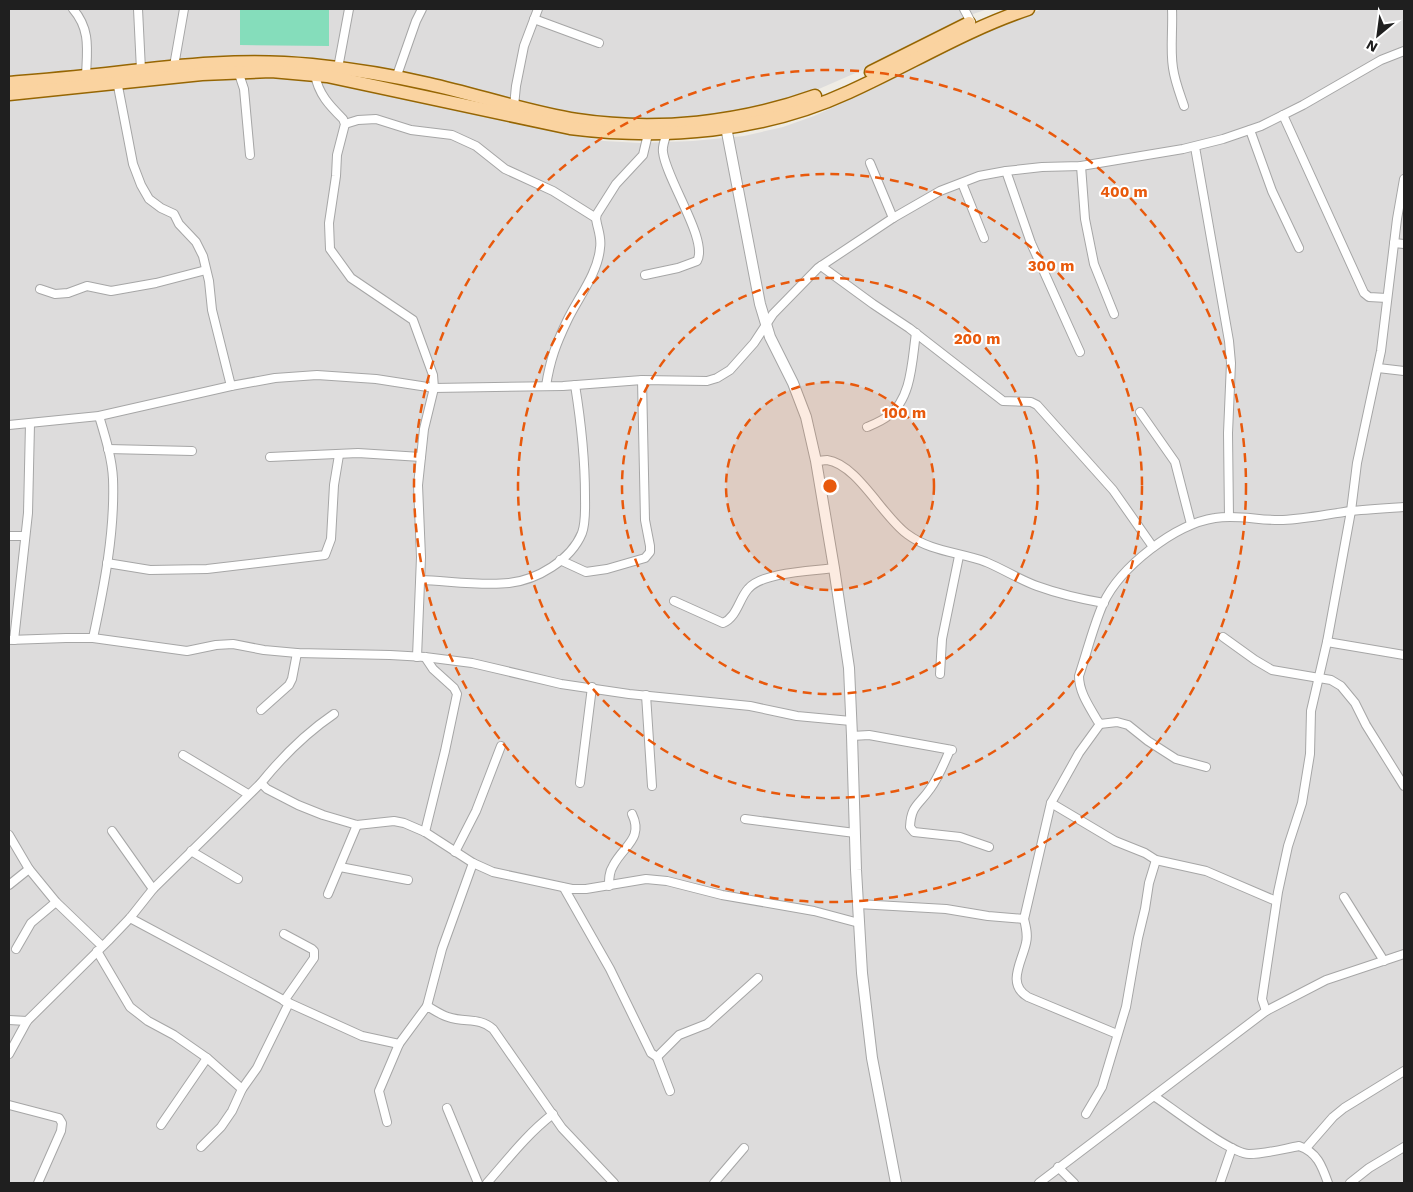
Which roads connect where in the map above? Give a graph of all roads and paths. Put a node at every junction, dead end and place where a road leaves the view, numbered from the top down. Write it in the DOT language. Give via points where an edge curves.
graph roads {
  1 [pos="73,9"];
  2 [pos="138,9"];
  3 [pos="184,9"];
  4 [pos="349,9"];
  5 [pos="422,9"];
  6 [pos="538,9"];
  7 [pos="964,9"];
  8 [pos="1004,9"];
  9 [pos="1028,9"];
  10 [pos="1172,9"];
  11 [pos="534,19"];
  12 [pos="971,22"];
  13 [pos="599,43"];
  14 [pos="1404,51"];
  15 [pos="174,66"];
  16 [pos="338,68"];
  17 [pos="141,70"];
  18 [pos="238,71"];
  19 [pos="315,74"];
  20 [pos="86,76"];
  21 [pos="396,78"];
  22 [pos="117,81"];
  23 [pos="9,83"];
  24 [pos="9,94"];
  25 [pos="514,106"];
  26 [pos="1184,106"];
  27 [pos="1283,115"];
  28 [pos="345,124"];
  29 [pos="726,127"];
  30 [pos="1250,130"];
  31 [pos="667,133"];
  32 [pos="648,134"];
  33 [pos="1195,147"];
  34 [pos="250,155"];
  35 [pos="870,163"];
  36 [pos="1081,166"];
  37 [pos="1006,171"];
  38 [pos="1404,179"];
  39 [pos="962,182"];
  40 [pos="596,218"];
  41 [pos="893,218"];
  42 [pos="984,238"];
  43 [pos="1394,242"];
  44 [pos="1404,244"];
  45 [pos="1299,248"];
  46 [pos="821,266"];
  47 [pos="206,270"];
  48 [pos="645,275"];
  49 [pos="40,288"];
  50 [pos="1387,298"];
  51 [pos="1114,314"];
  52 [pos="767,326"];
  53 [pos="916,333"];
  54 [pos="1080,352"];
  55 [pos="1378,368"];
  56 [pos="1404,371"];
  57 [pos="642,380"];
  58 [pos="575,385"];
  59 [pos="231,386"];
  60 [pos="546,386"];
  61 [pos="434,388"];
  62 [pos="1140,412"];
  63 [pos="99,416"];
  64 [pos="30,424"];
  65 [pos="9,425"];
  66 [pos="867,427"];
  67 [pos="108,449"];
  68 [pos="192,452"];
  69 [pos="339,454"];
  70 [pos="270,457"];
  71 [pos="421,458"];
  72 [pos="816,461"];
  73 [pos="1404,507"];
  74 [pos="1351,511"];
  75 [pos="1229,517"];
  76 [pos="1191,524"];
  77 [pos="9,536"];
  78 [pos="25,536"];
  79 [pos="1153,547"];
  80 [pos="959,556"];
  81 [pos="560,560"];
  82 [pos="107,563"];
  83 [pos="834,568"];
  84 [pos="421,580"];
  85 [pos="674,601"];
  86 [pos="1104,603"];
  87 [pos="1222,637"];
  88 [pos="93,638"];
  89 [pos="11,640"];
  90 [pos="1327,642"];
  91 [pos="297,653"];
  92 [pos="1404,654"];
  93 [pos="421,657"];
  94 [pos="940,674"];
  95 [pos="1319,678"];
  96 [pos="592,687"];
  97 [pos="646,695"];
  98 [pos="261,710"];
  99 [pos="334,714"];
  100 [pos="851,721"];
  101 [pos="1100,724"];
  102 [pos="852,736"];
  103 [pos="501,746"];
  104 [pos="183,755"];
  105 [pos="1206,767"];
  106 [pos="261,783"];
  107 [pos="580,784"];
  108 [pos="652,786"];
  109 [pos="1404,786"];
  110 [pos="248,794"];
  111 [pos="1051,803"];
  112 [pos="632,814"];
  113 [pos="745,819"];
  114 [pos="358,825"];
  115 [pos="112,831"];
  116 [pos="425,832"];
  117 [pos="855,833"];
  118 [pos="9,835"];
  119 [pos="989,847"];
  120 [pos="191,851"];
  121 [pos="455,852"];
  122 [pos="1156,860"];
  123 [pos="473,863"];
  124 [pos="340,867"];
  125 [pos="29,869"];
  126 [pos="238,879"];
  127 [pos="408,880"];
  128 [pos="9,885"];
  129 [pos="609,886"];
  130 [pos="564,888"];
  131 [pos="153,889"];
  132 [pos="328,894"];
  133 [pos="1344,897"];
  134 [pos="1276,901"];
  135 [pos="56,902"];
  136 [pos="858,904"];
  137 [pos="130,918"];
  138 [pos="1024,919"];
  139 [pos="859,923"];
  140 [pos="284,934"];
  141 [pos="100,948"];
  142 [pos="16,949"];
  143 [pos="1404,954"];
  144 [pos="1384,961"];
  145 [pos="758,978"];
  146 [pos="287,1002"];
  147 [pos="427,1006"];
  148 [pos="1266,1011"];
  149 [pos="9,1020"];
  150 [pos="27,1021"];
  151 [pos="1117,1034"];
  152 [pos="399,1044"];
  153 [pos="9,1054"];
  154 [pos="657,1057"];
  155 [pos="207,1058"];
  156 [pos="1404,1071"];
  157 [pos="242,1089"];
  158 [pos="670,1091"];
  159 [pos="1154,1096"];
  160 [pos="9,1105"];
  161 [pos="447,1108"];
  162 [pos="553,1114"];
  163 [pos="1086,1114"];
  164 [pos="387,1122"];
  165 [pos="161,1125"];
  166 [pos="201,1147"];
  167 [pos="744,1148"];
  168 [pos="1232,1148"];
  169 [pos="1306,1148"];
  170 [pos="1404,1148"];
  171 [pos="1058,1167"];
  172 [pos="38,1183"];
  173 [pos="478,1183"];
  174 [pos="487,1183"];
  175 [pos="614,1183"];
  176 [pos="714,1183"];
  177 [pos="896,1183"];
  178 [pos="1039,1183"];
  179 [pos="1074,1183"];
  180 [pos="1220,1183"];
  181 [pos="1328,1183"];
  182 [pos="1350,1183"];
  1 -- 20 [label="street" via="86,33"];
  2 -- 17 [label="street"];
  3 -- 15 [label="street"];
  4 -- 16 [label="street"];
  5 -- 21 [label="street"];
  6 -- 11 [label="street"];
  7 -- 12 [label="street"];
  8 -- 12 [label="main road"];
  9 -- 29 [label="main road" via="968,32 847,93 802,110"];
  10 -- 26 [label="street" via="1173,68"];
  11 -- 13 [label="street"];
  11 -- 25 [label="street" via="524,46"];
  12 -- 25 [label="main road" via="840,86 766,111 722,120 625,125 575,120"];
  14 -- 27 [label="street" via="1381,60"];
  15 -- 16 [label="main road" via="252,62"];
  15 -- 17 [label="main road"];
  16 -- 21 [label="main road"];
  17 -- 20 [label="main road"];
  18 -- 19 [label="main road"];
  18 -- 22 [label="main road"];
  18 -- 34 [label="street" via="244,89"];
  19 -- 28 [label="street" via="323,98"];
  19 -- 32 [label="main road" via="570,128"];
  20 -- 23 [label="main road"];
  21 -- 25 [label="main road"];
  22 -- 24 [label="main road"];
  22 -- 47 [label="street" via="133,164 141,185 149,199 174,214 196,242"];
  27 -- 30 [label="street"];
  27 -- 50 [label="street" via="1364,293 1369,297"];
  28 -- 40 [label="street" via="376,119 411,130 452,135 476,146 505,169 553,191"];
  28 -- 61 [label="street" via="337,155 329,222 330,249 351,278 413,320"];
  29 -- 31 [label="main road"];
  29 -- 52 [label="street"];
  30 -- 33 [label="street"];
  30 -- 45 [label="street" via="1272,191"];
  31 -- 32 [label="main road"];
  31 -- 48 [label="street" via="662,150 697,237 700,256 697,261 678,268"];
  32 -- 40 [label="street" via="643,155 616,184"];
  33 -- 36 [label="street"];
  33 -- 75 [label="street" via="1229,340"];
  35 -- 41 [label="street"];
  36 -- 37 [label="street"];
  36 -- 51 [label="street" via="1085,219 1094,264"];
  37 -- 39 [label="street"];
  37 -- 54 [label="street" via="1031,243"];
  38 -- 43 [label="street"];
  39 -- 41 [label="street"];
  39 -- 42 [label="street"];
  40 -- 60 [label="street" via="599,255 552,355"];
  41 -- 46 [label="street"];
  43 -- 44 [label="street"];
  43 -- 50 [label="street"];
  46 -- 52 [label="street" via="773,314"];
  46 -- 53 [label="street"];
  47 -- 49 [label="street" via="111,291 87,286 55,294"];
  47 -- 59 [label="street" via="212,310"];
  50 -- 55 [label="street"];
  52 -- 57 [label="street" via="730,370 717,378"];
  52 -- 72 [label="street" via="806,418"];
  53 -- 66 [label="street" via="901,403 889,416"];
  53 -- 79 [label="street" via="1003,401 1037,405 1113,490"];
  55 -- 56 [label="street"];
  55 -- 74 [label="street" via="1357,464"];
  57 -- 58 [label="street"];
  57 -- 81 [label="street" via="645,520 650,552 645,558 586,572"];
  58 -- 60 [label="street"];
  58 -- 81 [label="street" via="582,426 585,520 578,542"];
  59 -- 61 [label="street" via="317,375 376,379"];
  59 -- 63 [label="street"];
  60 -- 61 [label="street"];
  61 -- 71 [label="street"];
  62 -- 76 [label="street" via="1175,462"];
  63 -- 64 [label="street"];
  63 -- 67 [label="street"];
  64 -- 65 [label="street"];
  64 -- 78 [label="street" via="29,504"];
  67 -- 68 [label="street"];
  67 -- 82 [label="street" via="113,478"];
  69 -- 70 [label="street"];
  69 -- 71 [label="street"];
  69 -- 82 [label="street" via="331,539 326,554 207,569 150,570"];
  71 -- 84 [label="street" via="418,485"];
  72 -- 80 [label="street" via="828,460 853,475 906,534 922,544"];
  72 -- 83 [label="street"];
  73 -- 74 [label="street"];
  74 -- 75 [label="street" via="1283,520"];
  74 -- 90 [label="street"];
  75 -- 76 [label="street"];
  76 -- 79 [label="street"];
  77 -- 78 [label="street"];
  78 -- 89 [label="street"];
  79 -- 86 [label="street" via="1118,581"];
  80 -- 86 [label="street" via="987,562 1058,594"];
  80 -- 94 [label="street" via="942,639"];
  81 -- 84 [label="street" via="536,576 510,583"];
  82 -- 88 [label="street"];
  83 -- 85 [label="street" via="765,578 747,590 729,620 723,623"];
  83 -- 100 [label="street" via="848,668"];
  84 -- 93 [label="street"];
  86 -- 101 [label="street" via="1079,676 1082,694"];
  87 -- 95 [label="street" via="1272,670"];
  88 -- 89 [label="street"];
  88 -- 91 [label="street" via="187,651 233,644"];
  90 -- 92 [label="street"];
  90 -- 95 [label="street"];
  91 -- 93 [label="street"];
  91 -- 98 [label="street" via="289,684"];
  93 -- 96 [label="street" via="472,663 561,684"];
  93 -- 116 [label="street" via="457,694"];
  95 -- 109 [label="street" via="1331,680 1348,693"];
  95 -- 134 [label="street" via="1311,711 1310,754 1302,803 1288,846"];
  96 -- 97 [label="street"];
  96 -- 107 [label="street"];
  97 -- 100 [label="street"];
  97 -- 108 [label="street"];
  99 -- 106 [label="street" via="304,737"];
  100 -- 102 [label="street"];
  101 -- 105 [label="street" via="1117,722 1128,725 1176,759"];
  101 -- 111 [label="street" via="1079,753"];
  102 -- 117 [label="street"];
  102 -- 119 [label="street" via="869,735 951,750 930,790 913,810 910,826 914,832 960,837"];
  103 -- 121 [label="street" via="476,811"];
  104 -- 110 [label="street"];
  106 -- 110 [label="street"];
  106 -- 114 [label="street" via="298,805"];
  110 -- 120 [label="street"];
  111 -- 122 [label="street" via="1114,841"];
  111 -- 138 [label="street"];
  112 -- 129 [label="street" via="636,833 613,865"];
  113 -- 117 [label="street"];
  114 -- 116 [label="street" via="394,821"];
  114 -- 124 [label="street"];
  115 -- 131 [label="street"];
  116 -- 121 [label="street"];
  117 -- 136 [label="street"];
  118 -- 125 [label="street"];
  120 -- 126 [label="street"];
  120 -- 131 [label="street"];
  121 -- 123 [label="street"];
  122 -- 134 [label="street" via="1206,872"];
  122 -- 151 [label="street" via="1126,1007"];
  123 -- 130 [label="street" via="493,872"];
  123 -- 147 [label="street" via="442,949"];
  124 -- 127 [label="street"];
  124 -- 132 [label="street"];
  125 -- 128 [label="street"];
  125 -- 135 [label="street"];
  129 -- 130 [label="street"];
  129 -- 139 [label="street" via="646,879 667,881"];
  130 -- 154 [label="street" via="610,969 651,1053"];
  131 -- 137 [label="street"];
  133 -- 144 [label="street"];
  134 -- 148 [label="street" via="1262,999"];
  135 -- 141 [label="street" via="78,921"];
  135 -- 142 [label="street" via="31,923"];
  136 -- 138 [label="street" via="946,909"];
  136 -- 139 [label="street"];
  137 -- 141 [label="street"];
  137 -- 146 [label="street"];
  138 -- 151 [label="street" via="1027,932 1016,980 1019,990 1028,997"];
  139 -- 177 [label="street" via="872,1058"];
  140 -- 146 [label="street" via="315,953"];
  141 -- 150 [label="street"];
  141 -- 155 [label="street" via="130,1007"];
  143 -- 144 [label="street"];
  144 -- 148 [label="street" via="1326,980"];
  145 -- 154 [label="street" via="707,1024 679,1035"];
  146 -- 152 [label="street" via="362,1036"];
  146 -- 157 [label="street" via="257,1068"];
  147 -- 152 [label="street"];
  147 -- 162 [label="street" via="447,1017 485,1022"];
  148 -- 159 [label="street"];
  149 -- 150 [label="street"];
  150 -- 153 [label="street"];
  151 -- 163 [label="street" via="1102,1087"];
  152 -- 164 [label="street" via="379,1091"];
  154 -- 158 [label="street"];
  155 -- 157 [label="street"];
  155 -- 165 [label="street"];
  156 -- 169 [label="street" via="1344,1108"];
  157 -- 166 [label="street" via="222,1127"];
  159 -- 168 [label="street"];
  159 -- 171 [label="street"];
  160 -- 172 [label="street" via="59,1118 62,1123"];
  161 -- 173 [label="street"];
  162 -- 174 [label="street" via="533,1130"];
  162 -- 175 [label="street" via="562,1128"];
  167 -- 176 [label="street"];
  168 -- 169 [label="street" via="1249,1154 1299,1146"];
  168 -- 180 [label="street"];
  169 -- 181 [label="street" via="1322,1166"];
  170 -- 182 [label="street"];
  171 -- 178 [label="street"];
  171 -- 179 [label="street"];
}
